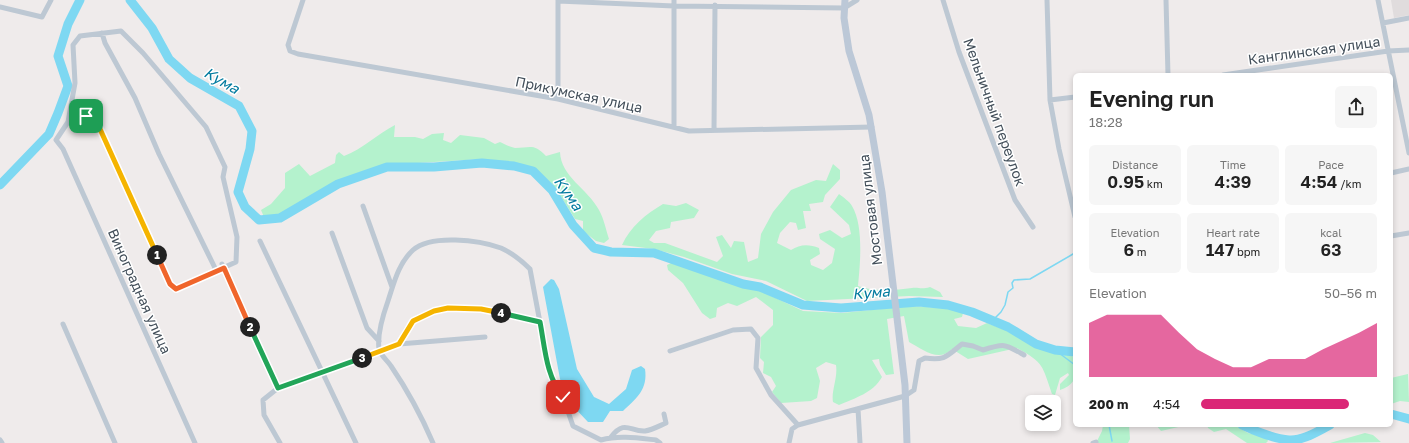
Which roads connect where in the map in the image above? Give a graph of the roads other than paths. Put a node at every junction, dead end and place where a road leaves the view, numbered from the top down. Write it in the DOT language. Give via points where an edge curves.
graph roads {
  1 [pos="51,0"];
  2 [pos="303,0"];
  3 [pos="845,0"];
  4 [pos="857,0"];
  5 [pos="943,0"];
  6 [pos="1047,0"];
  7 [pos="1166,0"];
  8 [pos="1378,0"];
  9 [pos="558,1"];
  10 [pos="674,3"];
  11 [pos="715,5"];
  12 [pos="0,8"];
  13 [pos="844,8"];
  14 [pos="1409,18"];
  15 [pos="1383,23"];
  16 [pos="102,33"];
  17 [pos="1409,50"];
  18 [pos="1388,51"];
  19 [pos="1168,73"];
  20 [pos="1237,73"];
  21 [pos="1393,73"];
  22 [pos="1393,75"];
  23 [pos="1073,97"];
  24 [pos="558,99"];
  25 [pos="1050,100"];
  26 [pos="68,122"];
  27 [pos="674,127"];
  28 [pos="872,127"];
  29 [pos="714,130"];
  30 [pos="1409,153"];
  31 [pos="1409,169"];
  32 [pos="1393,173"];
  33 [pos="1073,202"];
  34 [pos="363,206"];
  35 [pos="1034,227"];
  36 [pos="332,232"];
  37 [pos="1409,233"];
  38 [pos="1393,236"];
  39 [pos="260,241"];
  40 [pos="223,266"];
  41 [pos="216,270"];
  42 [pos="392,287"];
  43 [pos="540,322"];
  44 [pos="63,324"];
  45 [pos="485,337"];
  46 [pos="378,341"];
  47 [pos="399,344"];
  48 [pos="380,351"];
  49 [pos="670,351"];
  50 [pos="1024,355"];
  51 [pos="321,372"];
  52 [pos="278,388"];
  53 [pos="905,396"];
  54 [pos="858,409"];
  55 [pos="664,414"];
  56 [pos="798,425"];
  57 [pos="611,437"];
  58 [pos="0,440"];
  59 [pos="601,441"];
  60 [pos="2,443"];
  61 [pos="115,443"];
  62 [pos="195,443"];
  63 [pos="280,443"];
  64 [pos="356,443"];
  65 [pos="433,443"];
  66 [pos="660,443"];
  67 [pos="789,443"];
  68 [pos="860,443"];
  69 [pos="907,443"];
  1 -- 12 [label="street" via="42,17"];
  2 -- 24 [label="street, Прикумская улица" via="288,46 290,51 339,63"];
  3 -- 13 [label="main road, Мостовая улица"];
  4 -- 13 [label="street"];
  5 -- 35 [label="street, Мельничный переулок" via="1015,200"];
  6 -- 25 [label="street"];
  7 -- 19 [label="street"];
  8 -- 15 [label="street"];
  9 -- 10 [label="street"];
  9 -- 24 [label="street"];
  10 -- 11 [label="street"];
  10 -- 27 [label="street"];
  11 -- 13 [label="street"];
  11 -- 29 [label="street"];
  13 -- 28 [label="main road, Мостовая улица" via="849,51"];
  14 -- 15 [label="street"];
  15 -- 18 [label="street"];
  16 -- 26 [label="street" via="80,36 73,45 75,83"];
  16 -- 40 [label="street" via="121,31 206,127 225,167 223,177 237,237 236,262"];
  16 -- 41 [label="street"];
  17 -- 18 [label="street, Канглинская улица"];
  18 -- 20 [label="street, Канглинская улица"];
  18 -- 21 [label="street"];
  22 -- 30 [label="street"];
  23 -- 25 [label="street"];
  24 -- 27 [label="street, Прикумская улица"];
  25 -- 33 [label="street" via="1058,149"];
  26 -- 41 [label="street" via="86,116 100,129 170,284 176,289"];
  26 -- 62 [label="street, Виноградная улица" via="56,140 63,149"];
  27 -- 29 [label="street, Прикумская улица" via="689,131"];
  28 -- 29 [label="street, Прикумская улица"];
  28 -- 53 [label="main road, Мостовая улица" via="882,192"];
  31 -- 32 [label="street"];
  34 -- 42 [label="street"];
  36 -- 46 [label="street" via="366,328"];
  37 -- 38 [label="street"];
  39 -- 51 [label="street"];
  40 -- 41 [label="street"];
  40 -- 52 [label="street"];
  42 -- 43 [label="street" via="406,259 413,250 423,244 450,240 501,248 530,269"];
  42 -- 46 [label="street"];
  43 -- 47 [label="street" via="481,309 448,308 434,311 413,321"];
  43 -- 59 [label="street" via="550,376 563,397 573,426"];
  44 -- 61 [label="street"];
  45 -- 47 [label="street"];
  46 -- 48 [label="street"];
  47 -- 48 [label="street"];
  48 -- 51 [label="street"];
  48 -- 65 [label="street" via="409,392"];
  49 -- 56 [label="street" via="733,330 750,329 758,338 756,368 771,395"];
  50 -- 53 [label="street" via="1006,345 983,350 962,344 948,357 937,360 925,358 919,361 914,390"];
  51 -- 52 [label="street"];
  51 -- 64 [label="street"];
  52 -- 63 [label="street" via="263,400 264,415"];
  53 -- 54 [label="street"];
  53 -- 69 [label="main road, Мостовая улица"];
  54 -- 56 [label="street"];
  54 -- 68 [label="street"];
  55 -- 57 [label="street" via="666,423 651,430 624,428 616,430"];
  56 -- 67 [label="street" via="792,429"];
  57 -- 59 [label="street"];
  57 -- 66 [label="street" via="656,440"];
  58 -- 60 [label="street"];
}
